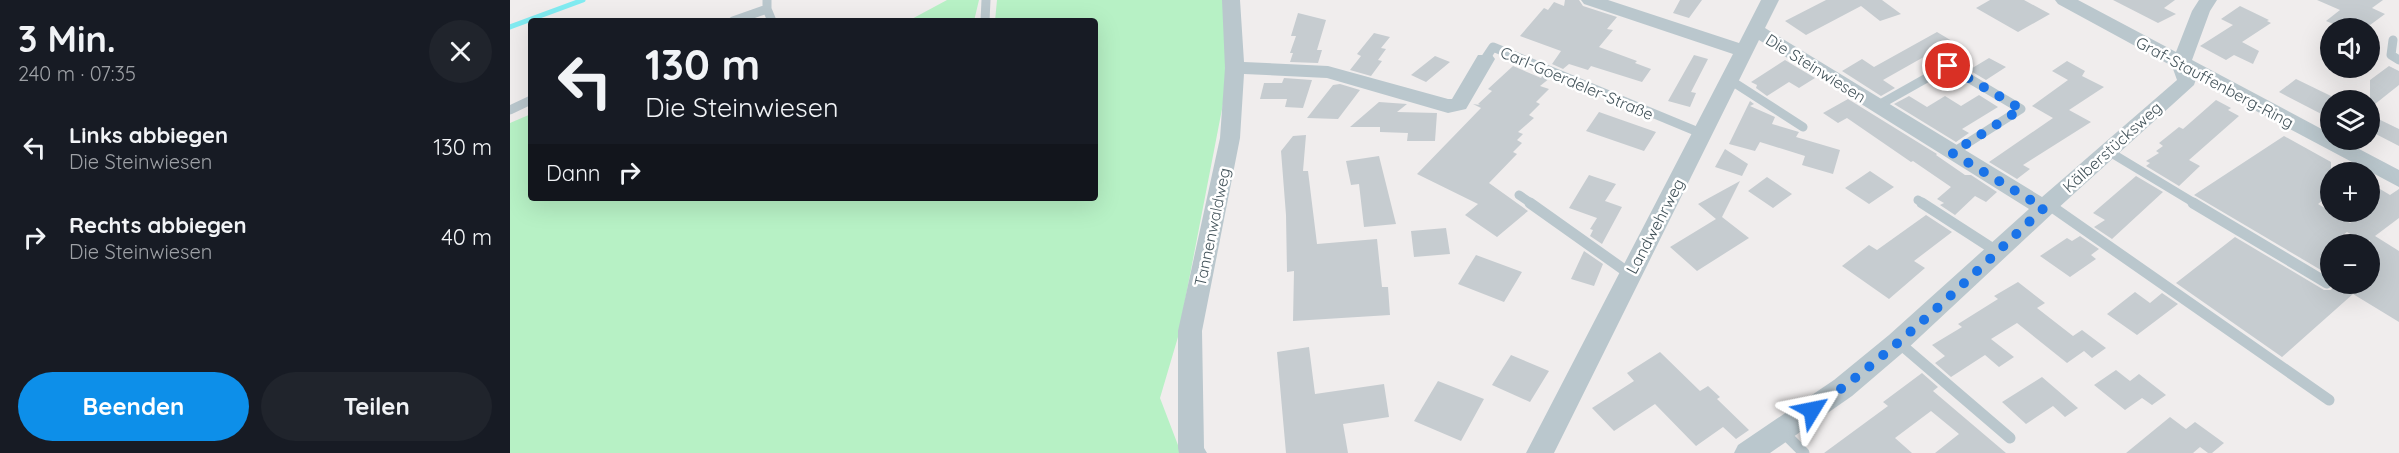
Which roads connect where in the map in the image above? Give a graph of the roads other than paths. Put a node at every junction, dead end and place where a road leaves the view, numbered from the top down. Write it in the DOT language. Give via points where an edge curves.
graph roads {
  1 [pos="986,0"];
  2 [pos="1231,0"];
  3 [pos="1590,0"];
  4 [pos="1770,0"];
  5 [pos="2064,0"];
  6 [pos="2208,0"];
  7 [pos="767,4"];
  8 [pos="739,18"];
  9 [pos="985,18"];
  10 [pos="1755,30"];
  11 [pos="2393,40"];
  12 [pos="1744,51"];
  13 [pos="1485,59"];
  14 [pos="2399,60"];
  15 [pos="2181,63"];
  16 [pos="1235,68"];
  17 [pos="1730,80"];
  18 [pos="528,101"];
  19 [pos="1877,106"];
  20 [pos="510,110"];
  21 [pos="1803,127"];
  22 [pos="1703,134"];
  23 [pos="2108,151"];
  24 [pos="1952,153"];
  25 [pos="2399,179"];
  26 [pos="1519,195"];
  27 [pos="1918,200"];
  28 [pos="2046,206"];
  29 [pos="1998,252"];
  30 [pos="1630,274"];
  31 [pos="2320,279"];
  32 [pos="1898,342"];
  33 [pos="2329,400"];
  34 [pos="1782,431"];
  35 [pos="2010,438"];
  36 [pos="1193,453"];
  37 [pos="1540,453"];
  38 [pos="1748,453"];
  39 [pos="1804,453"];
  1 -- 9 [label="lane"];
  2 -- 16 [label="street, Tannenwaldweg"];
  3 -- 12 [label="street"];
  4 -- 10 [label="street, Landwehrweg"];
  5 -- 15 [label="street, Graf-Stauffenberg-Ring"];
  6 -- 15 [label="street, Kälberstücksweg"];
  7 -- 8 [label="lane"];
  10 -- 12 [label="street, Landwehrweg"];
  10 -- 19 [label="street, Die Steinwiesen"];
  11 -- 14 [label="lane" via="2391,55"];
  12 -- 17 [label="street, Landwehrweg"];
  13 -- 16 [label="street, Carl-Goerdeler-Straße" via="1459,104 1448,106 1328,72"];
  13 -- 22 [label="lane, Carl-Goerdeler-Straße" via="1493,47"];
  15 -- 23 [label="street, Kälberstücksweg" via="2187,81"];
  15 -- 25 [label="street, Graf-Stauffenberg-Ring"];
  16 -- 36 [label="street, Tannenwaldweg" via="1230,138 1190,331"];
  17 -- 21 [label="lane"];
  17 -- 22 [label="street, Landwehrweg"];
  18 -- 20 [label="lane"];
  19 -- 24 [label="street, Die Steinwiesen"];
  19 -- 24 [label="lane, Die Steinwiesen" via="1948,66 2021,109"];
  22 -- 30 [label="street, Landwehrweg"];
  23 -- 28 [label="street, Kälberstücksweg"];
  23 -- 31 [label="lane"];
  24 -- 28 [label="street, Die Steinwiesen"];
  26 -- 30 [label="lane"];
  27 -- 29 [label="lane"];
  28 -- 29 [label="street, Kälberstücksweg"];
  28 -- 33 [label="lane"];
  29 -- 32 [label="street, Kälberstücksweg"];
  30 -- 37 [label="street, Landwehrweg"];
  32 -- 34 [label="street, Kälberstücksweg" via="1843,388"];
  32 -- 35 [label="lane"];
  34 -- 38 [label="street, Kälberstücksweg"];
  34 -- 39 [label="lane"];
}
